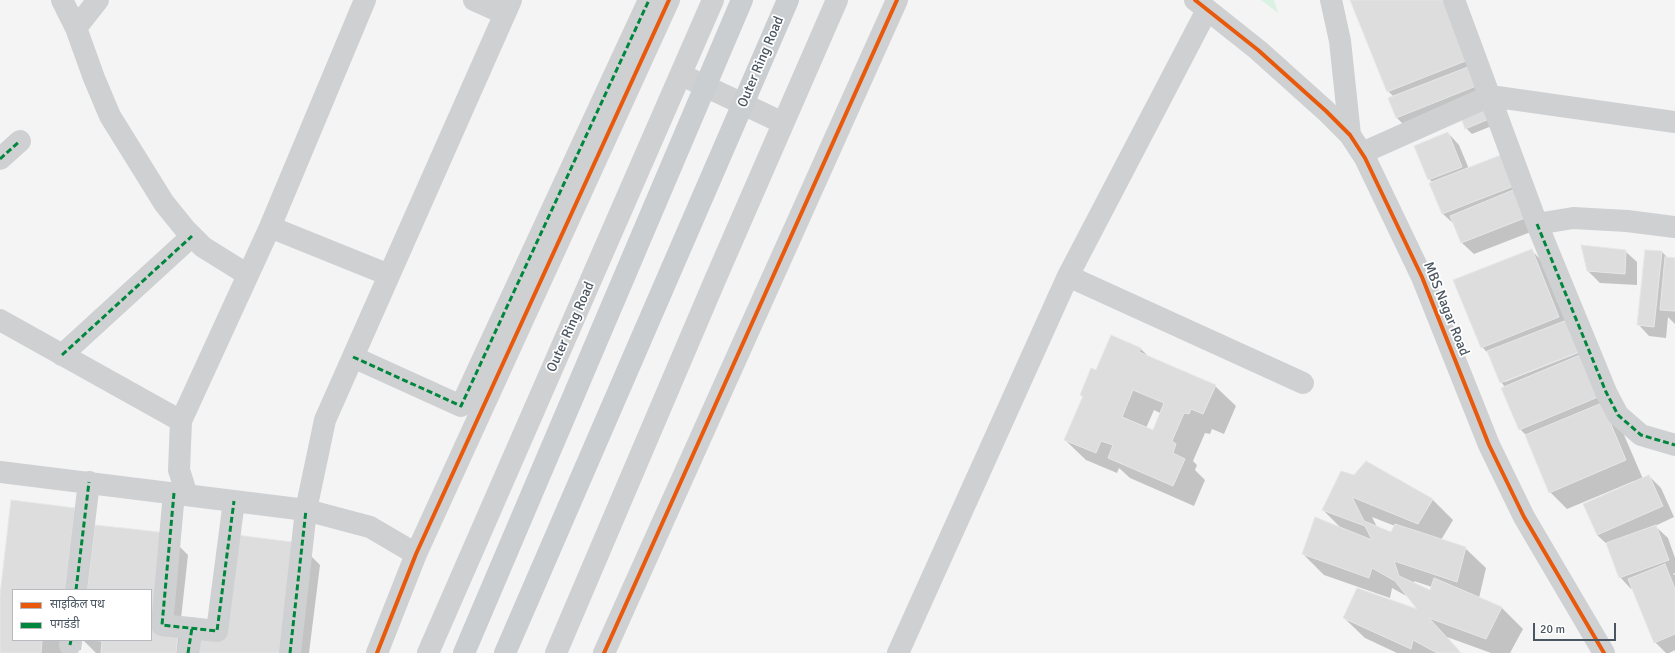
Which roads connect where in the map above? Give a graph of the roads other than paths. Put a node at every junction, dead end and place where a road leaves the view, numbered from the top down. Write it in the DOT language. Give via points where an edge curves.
graph roads {
  1 [pos="62,0"];
  2 [pos="98,0"];
  3 [pos="365,0"];
  4 [pos="474,0"];
  5 [pos="649,0"];
  6 [pos="669,0"];
  7 [pos="713,0"];
  8 [pos="742,0"];
  9 [pos="788,0"];
  10 [pos="837,0"];
  11 [pos="897,0"];
  12 [pos="1331,0"];
  13 [pos="1454,0"];
  14 [pos="1201,5"];
  15 [pos="508,7"];
  16 [pos="76,28"];
  17 [pos="681,75"];
  18 [pos="1490,96"];
  19 [pos="1675,122"];
  20 [pos="783,123"];
  21 [pos="1350,135"];
  22 [pos="20,142"];
  23 [pos="1362,153"];
  24 [pos="0,159"];
  25 [pos="1537,224"];
  26 [pos="270,227"];
  27 [pos="1675,227"];
  28 [pos="192,236"];
  29 [pos="248,275"];
  30 [pos="389,275"];
  31 [pos="1068,276"];
  32 [pos="0,320"];
  33 [pos="62,354"];
  34 [pos="352,357"];
  35 [pos="1303,383"];
  36 [pos="181,421"];
  37 [pos="1675,445"];
  38 [pos="0,472"];
  39 [pos="89,482"];
  40 [pos="180,494"];
  41 [pos="234,501"];
  42 [pos="306,510"];
  43 [pos="416,554"];
  44 [pos="76,589"];
  45 [pos="192,628"];
  46 [pos="188,653"];
  47 [pos="290,653"];
  48 [pos="377,653"];
  49 [pos="428,653"];
  50 [pos="464,653"];
  51 [pos="505,653"];
  52 [pos="556,653"];
  53 [pos="604,653"];
  54 [pos="898,653"];
  55 [pos="1604,653"];
  1 -- 16 [label="street"];
  2 -- 16 [label="street"];
  3 -- 26 [label="street"];
  4 -- 15 [label="street"];
  5 -- 34 [label="street" via="461,406"];
  6 -- 43 [label="street"];
  7 -- 17 [label="street, Outer Ring Road"];
  8 -- 50 [label="main road, Outer Ring Road, bridge"];
  9 -- 51 [label="main road, Outer Ring Road, bridge"];
  10 -- 20 [label="street"];
  11 -- 53 [label="street"];
  12 -- 21 [label="street" via="1340,41"];
  13 -- 18 [label="street"];
  14 -- 21 [label="street, MBS Nagar Road" via="1279,69"];
  14 -- 31 [label="street"];
  15 -- 30 [label="street"];
  16 -- 28 [label="street" via="110,116 164,203"];
  17 -- 20 [label="street"];
  17 -- 49 [label="street, Outer Ring Road"];
  18 -- 19 [label="street"];
  18 -- 23 [label="street"];
  18 -- 25 [label="street"];
  20 -- 52 [label="street"];
  21 -- 23 [label="street, MBS Nagar Road"];
  22 -- 24 [label="street"];
  23 -- 55 [label="street, MBS Nagar Road" via="1422,277 1489,445 1524,517"];
  25 -- 27 [label="street" via="1573,218"];
  25 -- 37 [label="street" via="1606,392 1618,415 1641,435"];
  26 -- 29 [label="street"];
  26 -- 30 [label="street"];
  28 -- 29 [label="street" via="203,247"];
  28 -- 33 [label="street"];
  29 -- 36 [label="street"];
  30 -- 34 [label="street"];
  31 -- 35 [label="street"];
  31 -- 54 [label="street"];
  32 -- 33 [label="street"];
  33 -- 36 [label="street"];
  34 -- 42 [label="street" via="325,420"];
  36 -- 40 [label="street"];
  38 -- 39 [label="street"];
  39 -- 40 [label="street"];
  39 -- 44 [label="street"];
  40 -- 41 [label="street"];
  40 -- 45 [label="street" via="162,625"];
  41 -- 42 [label="street"];
  41 -- 45 [label="street" via="218,631"];
  42 -- 43 [label="street" via="370,527"];
  42 -- 47 [label="street"];
  43 -- 48 [label="street"];
  45 -- 46 [label="street"];
}
